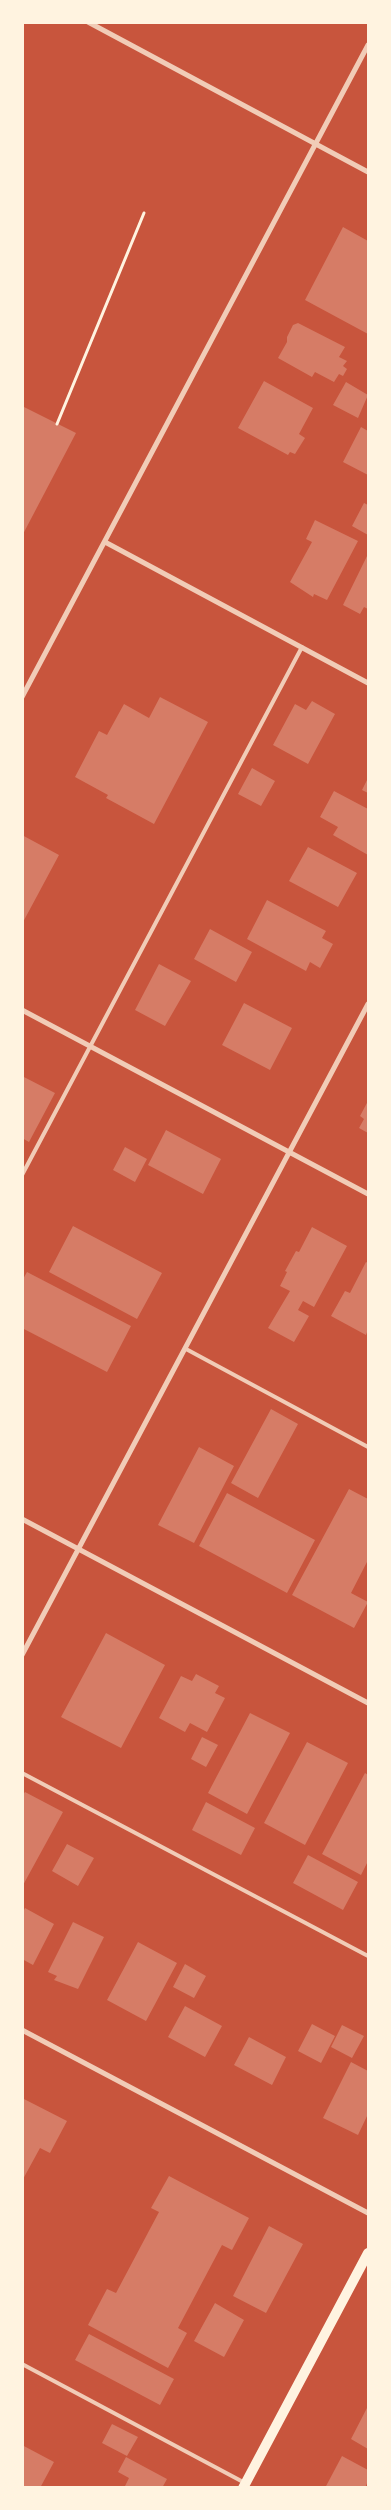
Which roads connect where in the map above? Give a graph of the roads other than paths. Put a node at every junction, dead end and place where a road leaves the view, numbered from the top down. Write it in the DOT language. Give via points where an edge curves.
graph roads {
  1 [pos="88,22"];
  2 [pos="368,45"];
  3 [pos="316,144"];
  4 [pos="368,172"];
  5 [pos="105,542"];
  6 [pos="302,647"];
  7 [pos="368,683"];
  8 [pos="22,697"];
  9 [pos="368,1004"];
  10 [pos="22,1010"];
  11 [pos="91,1046"];
  12 [pos="290,1152"];
  13 [pos="22,1175"];
  14 [pos="368,1194"];
  15 [pos="186,1349"];
  16 [pos="368,1447"];
  17 [pos="22,1519"];
  18 [pos="78,1549"];
  19 [pos="22,1655"];
  20 [pos="368,1703"];
  21 [pos="22,1773"];
  22 [pos="368,1956"];
  23 [pos="22,2030"];
  24 [pos="368,2213"];
  25 [pos="368,2253"];
  26 [pos="22,2364"];
  27 [pos="244,2485"];
  1 -- 3 [label="street"];
  2 -- 3 [label="street"];
  3 -- 4 [label="street"];
  3 -- 5 [label="street"];
  5 -- 6 [label="street"];
  5 -- 8 [label="street"];
  6 -- 7 [label="street"];
  6 -- 11 [label="lane"];
  9 -- 12 [label="street"];
  10 -- 11 [label="street"];
  11 -- 12 [label="street"];
  11 -- 13 [label="lane"];
  12 -- 14 [label="street"];
  12 -- 15 [label="street"];
  15 -- 16 [label="lane"];
  15 -- 18 [label="street"];
  17 -- 18 [label="street"];
  18 -- 19 [label="street"];
  18 -- 20 [label="street"];
  21 -- 22 [label="lane"];
  23 -- 24 [label="street"];
  25 -- 27 [label="main road"];
  26 -- 27 [label="lane"];
}
